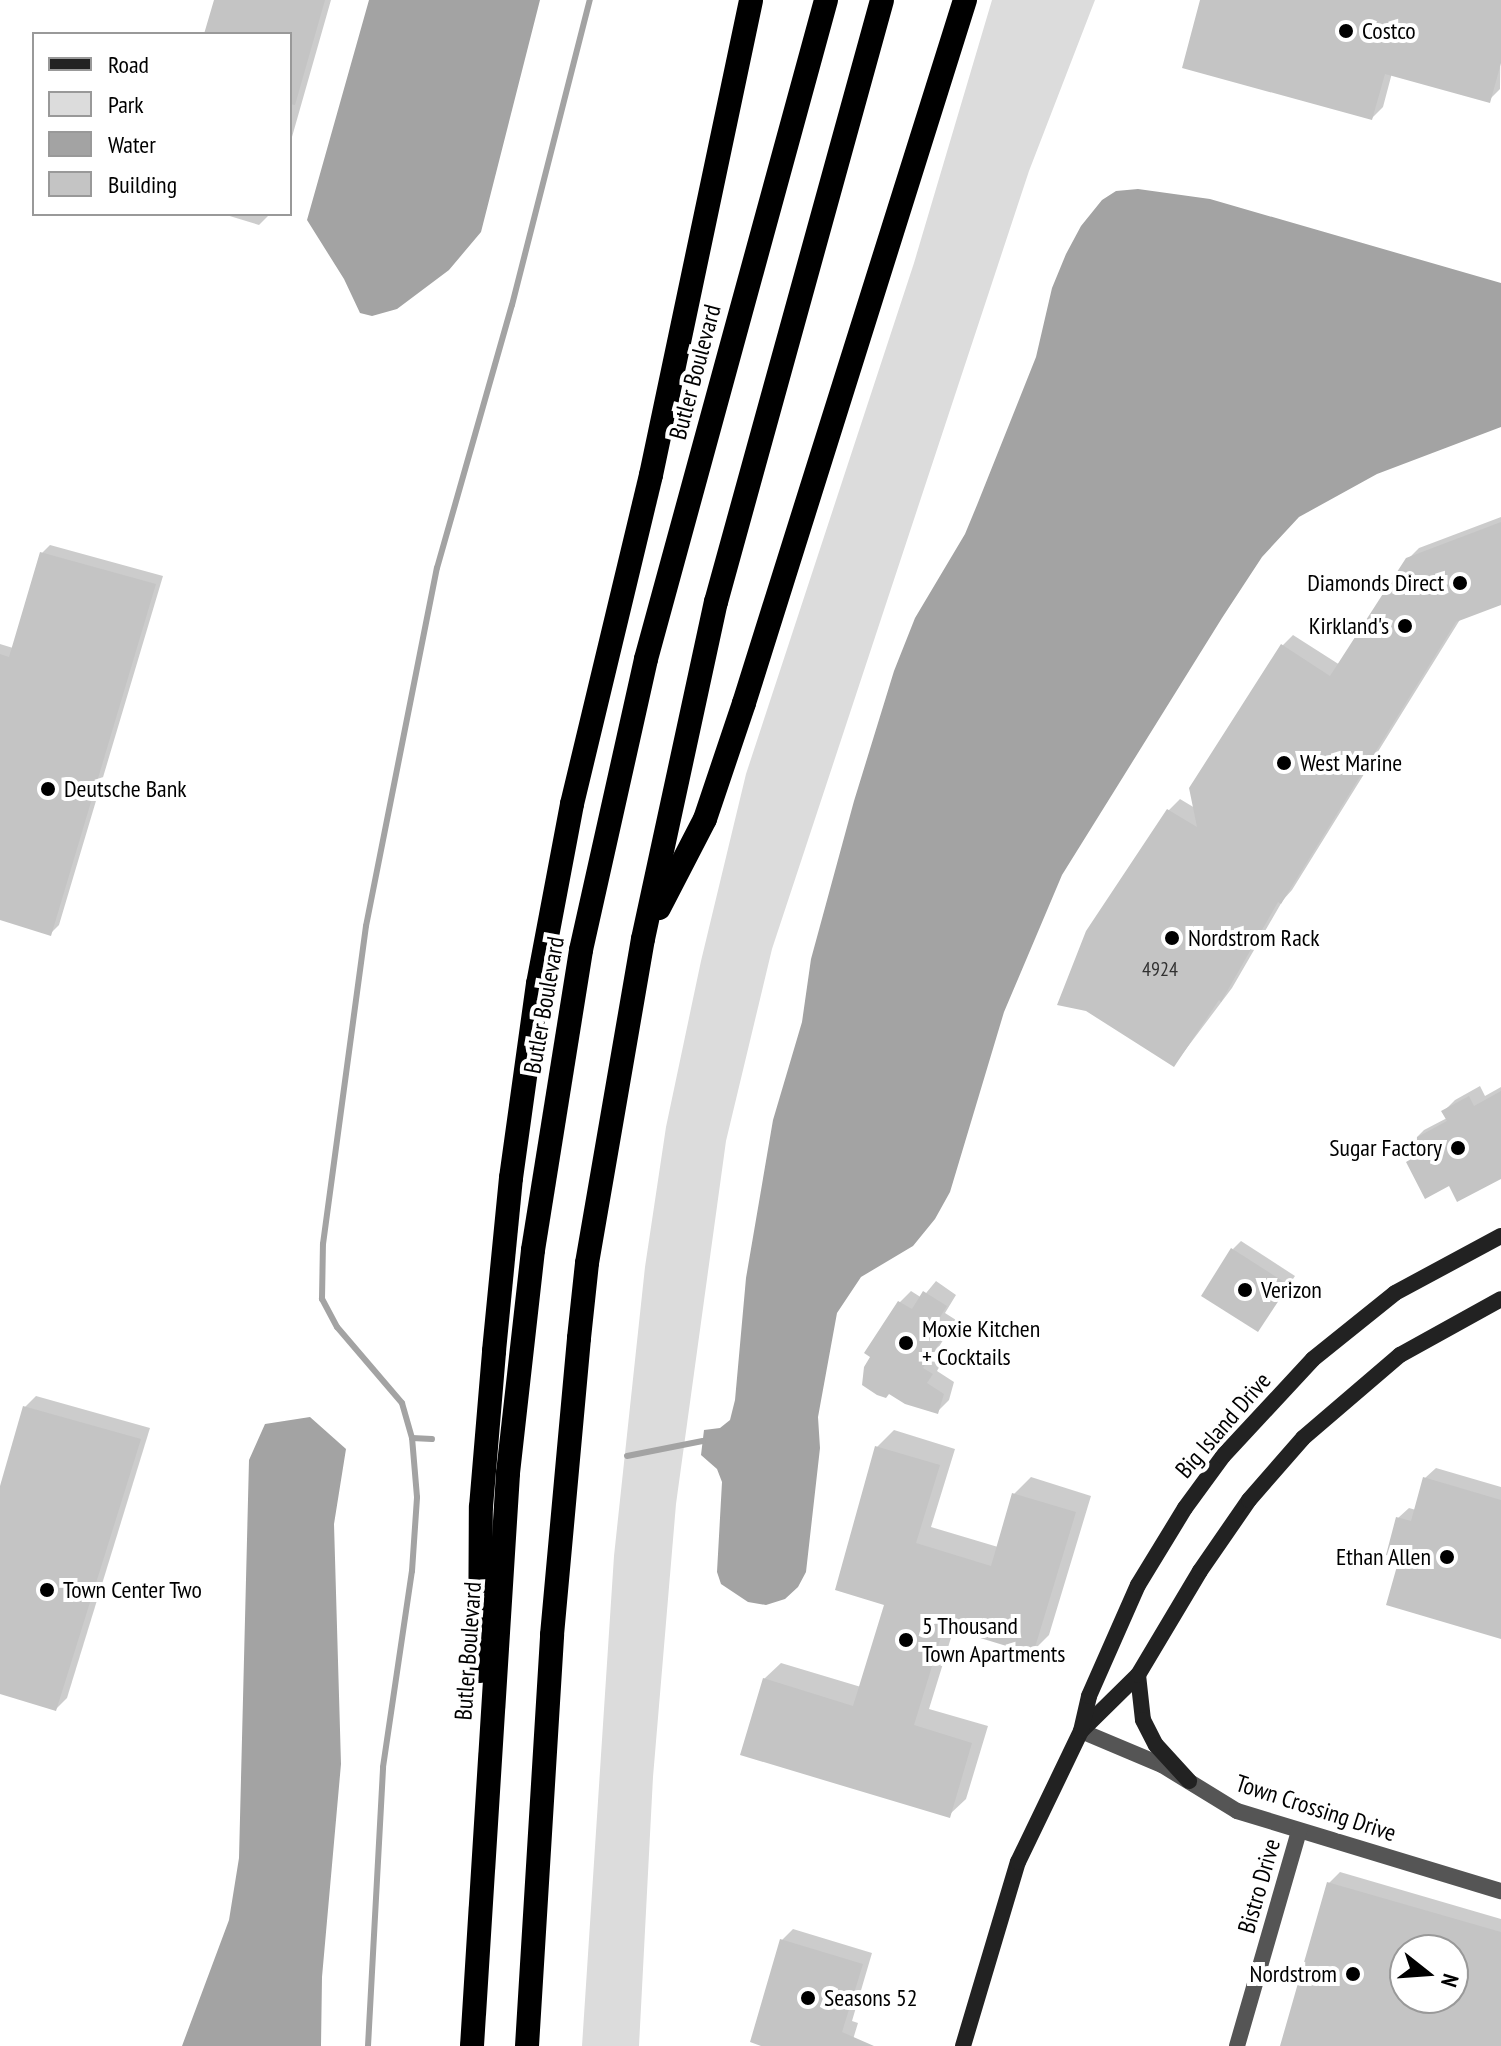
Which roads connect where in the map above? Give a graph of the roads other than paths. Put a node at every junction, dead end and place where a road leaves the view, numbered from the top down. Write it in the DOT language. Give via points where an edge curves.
graph roads {
  1 [pos="751,0"];
  2 [pos="826,0"];
  3 [pos="882,0"];
  4 [pos="965,0"];
  5 [pos="643,939"];
  6 [pos="1501,1236"];
  7 [pos="1501,1299"];
  8 [pos="1138,1675"];
  9 [pos="1081,1731"];
  10 [pos="1189,1781"];
  11 [pos="486,1811"];
  12 [pos="1299,1831"];
  13 [pos="1501,1891"];
  14 [pos="472,2046"];
  15 [pos="527,2046"];
  16 [pos="963,2046"];
  17 [pos="1237,2046"];
  1 -- 11 [label="highway" via="651,475 572,804 527,1060 505,1231 481,1507"];
  2 -- 11 [label="highway, Butler Boulevard" via="650,645 581,950 533,1250 515,1401"];
  3 -- 5 [label="highway" via="716,602"];
  4 -- 5 [label="highway" via="710,805"];
  5 -- 15 [label="highway" via="579,1338 552,1635"];
  6 -- 9 [label="street, Big Island Drive" via="1395,1293 1359,1320 1313,1359 1223,1456 1138,1585 1089,1696"];
  7 -- 8 [label="street, Big Island Drive" via="1400,1355 1303,1438 1249,1500"];
  8 -- 9 [label="street, Big Island Drive"];
  8 -- 10 [label="street" via="1143,1720 1156,1745"];
  9 -- 10 [label="street, Town Crossing Drive"];
  9 -- 16 [label="street, Big Island Drive" via="1018,1862"];
  10 -- 12 [label="street, Town Crossing Drive" via="1237,1811"];
  11 -- 14 [label="highway, Butler Boulevard"];
  12 -- 13 [label="street, Town Crossing Drive"];
  12 -- 17 [label="street, Bistro Drive"];
}
